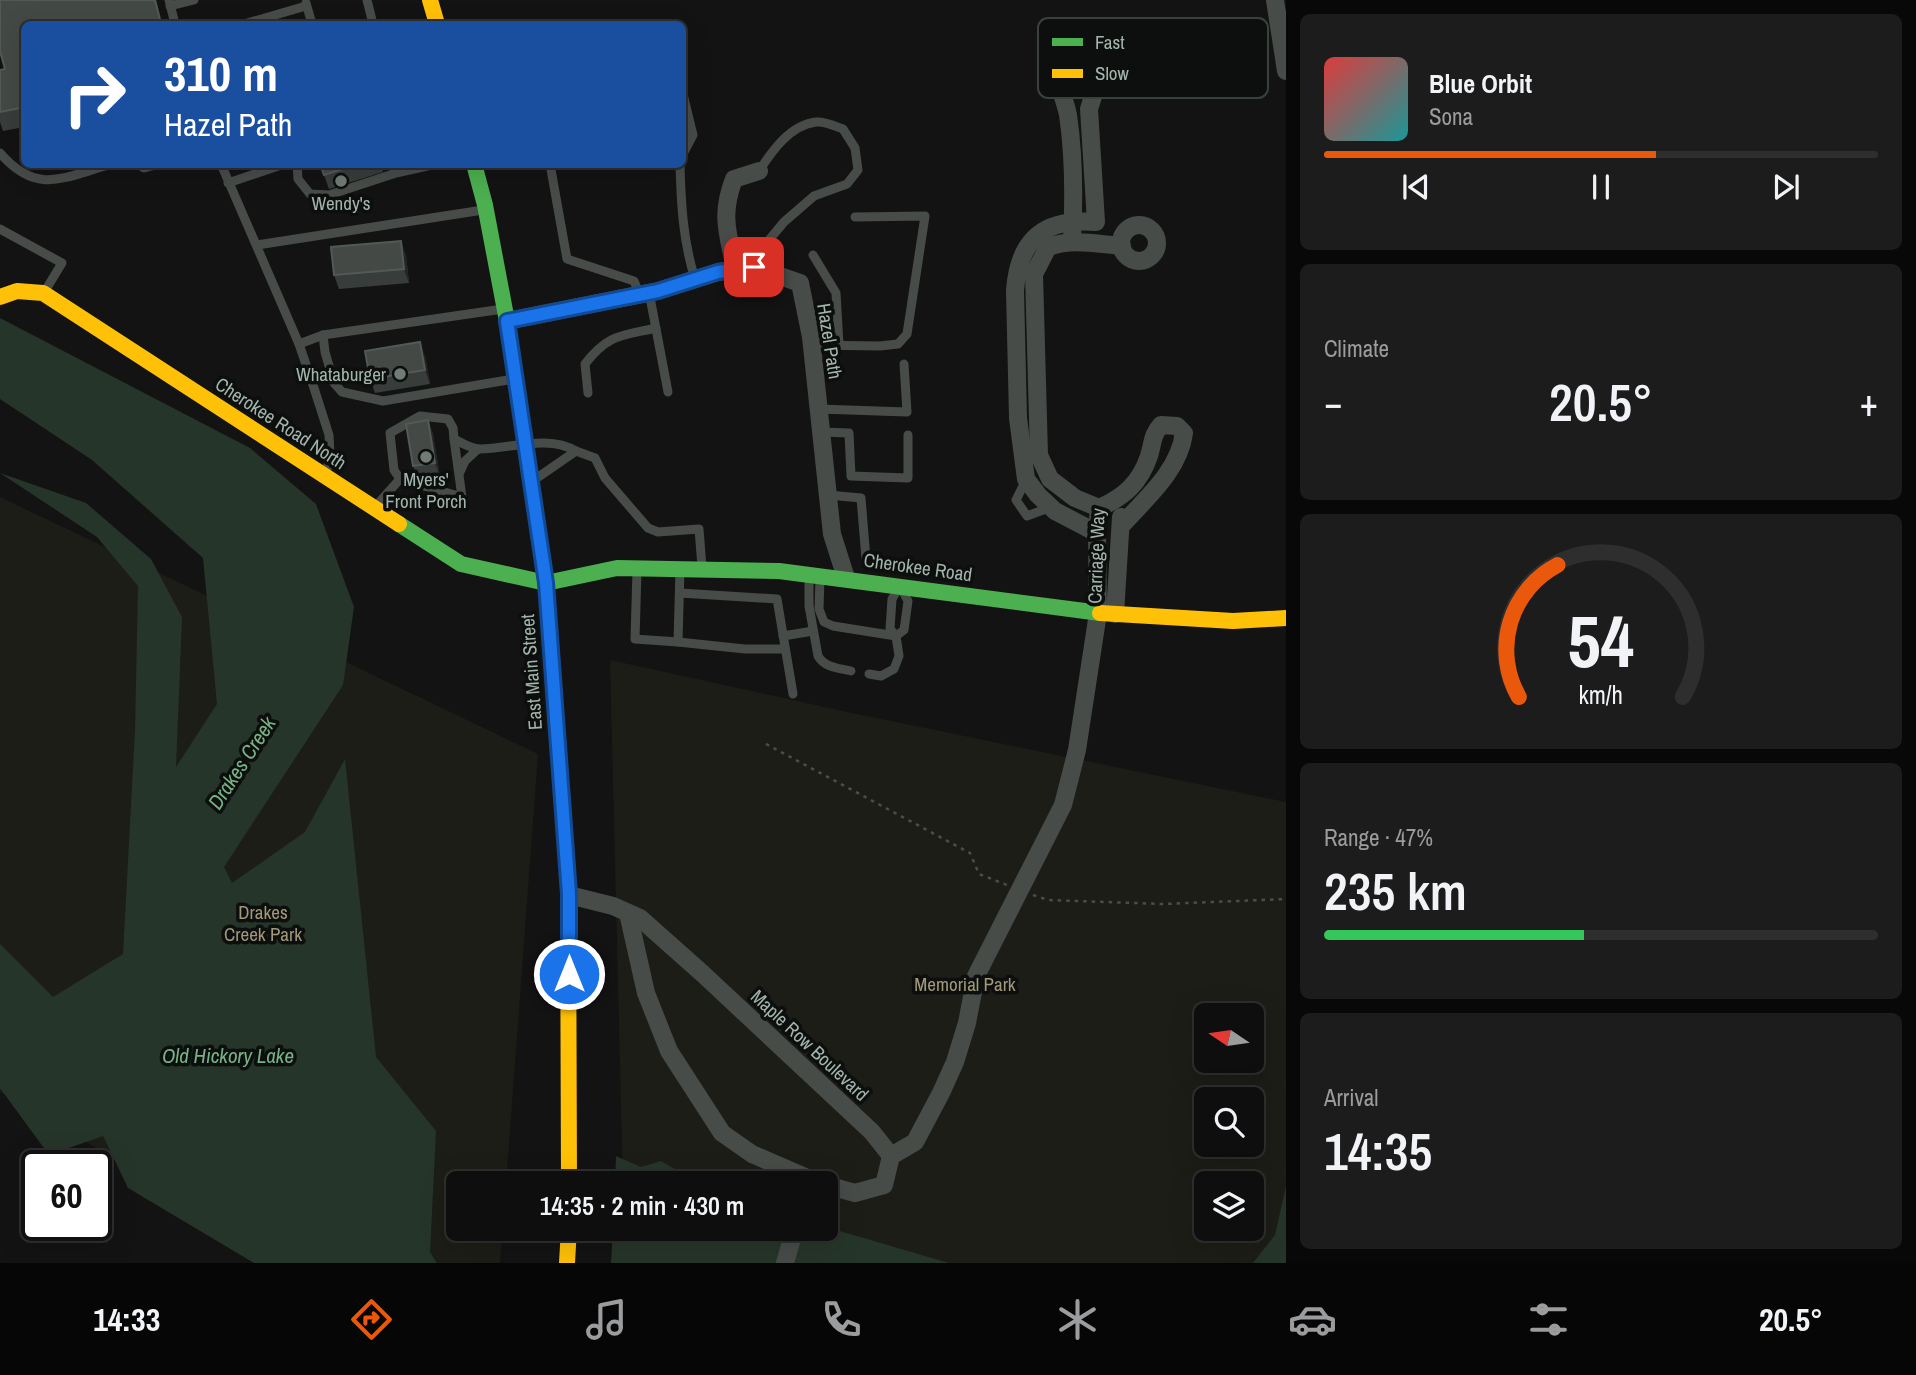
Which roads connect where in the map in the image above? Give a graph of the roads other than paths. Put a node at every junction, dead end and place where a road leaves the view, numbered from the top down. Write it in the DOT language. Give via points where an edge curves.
graph roads {
  1 [pos="194,0"];
  2 [pos="367,0"];
  3 [pos="430,0"];
  4 [pos="1275,0"];
  5 [pos="169,3"];
  6 [pos="306,3"];
  7 [pos="174,21"];
  8 [pos="253,21"];
  9 [pos="311,21"];
  10 [pos="372,21"];
  11 [pos="436,21"];
  12 [pos="1286,71"];
  13 [pos="1064,98"];
  14 [pos="1093,98"];
  15 [pos="686,106"];
  16 [pos="686,148"];
  17 [pos="0,153"];
  18 [pos="98,168"];
  19 [pos="222,168"];
  20 [pos="272,168"];
  21 [pos="297,168"];
  22 [pos="405,168"];
  23 [pos="475,168"];
  24 [pos="551,168"];
  25 [pos="680,168"];
  26 [pos="759,171"];
  27 [pos="228,183"];
  28 [pos="486,210"];
  29 [pos="855,217"];
  30 [pos="1073,220"];
  31 [pos="1096,222"];
  32 [pos="0,229"];
  33 [pos="1072,242"];
  34 [pos="1095,244"];
  35 [pos="257,245"];
  36 [pos="813,255"];
  37 [pos="754,267"];
  38 [pos="735,269"];
  39 [pos="695,279"];
  40 [pos="43,293"];
  41 [pos="645,293"];
  42 [pos="0,297"];
  43 [pos="506,315"];
  44 [pos="1025,322"];
  45 [pos="656,328"];
  46 [pos="323,335"];
  47 [pos="299,344"];
  48 [pos="812,345"];
  49 [pos="839,345"];
  50 [pos="904,364"];
  51 [pos="515,378"];
  52 [pos="668,392"];
  53 [pos="588,393"];
  54 [pos="1037,405"];
  55 [pos="1018,408"];
  56 [pos="819,409"];
  57 [pos="821,432"];
  58 [pos="908,435"];
  59 [pos="454,439"];
  60 [pos="525,444"];
  61 [pos="478,449"];
  62 [pos="576,451"];
  63 [pos="1043,464"];
  64 [pos="460,472"];
  65 [pos="1026,476"];
  66 [pos="325,477"];
  67 [pos="400,479"];
  68 [pos="531,482"];
  69 [pos="828,495"];
  70 [pos="1119,499"];
  71 [pos="374,508"];
  72 [pos="1099,508"];
  73 [pos="1121,526"];
  74 [pos="1097,533"];
  75 [pos="906,565"];
  76 [pos="637,568"];
  77 [pos="680,569"];
  78 [pos="702,569"];
  79 [pos="815,575"];
  80 [pos="846,578"];
  81 [pos="546,583"];
  82 [pos="900,586"];
  83 [pos="680,593"];
  84 [pos="1107,614"];
  85 [pos="1286,618"];
  86 [pos="813,631"];
  87 [pos="783,636"];
  88 [pos="896,636"];
  89 [pos="678,642"];
  90 [pos="785,649"];
  91 [pos="851,671"];
  92 [pos="869,674"];
  93 [pos="793,694"];
  94 [pos="569,894"];
  95 [pos="628,913"];
  96 [pos="891,1156"];
  97 [pos="569,1171"];
  98 [pos="789,1171"];
  99 [pos="838,1189"];
  100 [pos="568,1241"];
  101 [pos="791,1241"];
  102 [pos="567,1263"];
  103 [pos="785,1263"];
  1 -- 5 [label="lane"];
  2 -- 10 [label="lane"];
  3 -- 11 [label="street"];
  4 -- 12 [label="street"];
  5 -- 7 [label="lane"];
  6 -- 8 [label="lane"];
  6 -- 9 [label="lane"];
  13 -- 30 [label="street"];
  14 -- 31 [label="street" via="1089,109"];
  15 -- 16 [label="lane" via="693,135"];
  17 -- 18 [label="lane" via="13,169 47,182"];
  19 -- 27 [label="lane"];
  20 -- 27 [label="lane"];
  21 -- 22 [label="lane" via="298,179 310,194 329,195"];
  23 -- 28 [label="street, East Main Street"];
  24 -- 41 [label="lane" via="567,260 634,281"];
  25 -- 39 [label="lane" via="681,219"];
  26 -- 37 [label="lane" via="798,127 819,121 843,129 855,148 858,170 847,184 814,195 783,222 758,253"];
  26 -- 38 [label="street" via="734,179 727,196 724,216"];
  27 -- 35 [label="lane"];
  28 -- 35 [label="lane"];
  28 -- 43 [label="street, East Main Street"];
  29 -- 49 [label="lane" via="925,216 907,334 898,344"];
  30 -- 31 [label="street"];
  30 -- 33 [label="street"];
  30 -- 44 [label="street" via="1050,227 1028,243 1016,274"];
  31 -- 34 [label="street"];
  31 -- 34 [label="street" via="1125,238"];
  32 -- 40 [label="lane" via="62,263"];
  33 -- 34 [label="street"];
  33 -- 44 [label="street" via="1048,247 1034,274"];
  35 -- 47 [label="lane"];
  36 -- 49 [label="lane" via="836,293"];
  37 -- 38 [label="street, Hazel Path"];
  37 -- 48 [label="street, Hazel Path" via="800,283"];
  38 -- 39 [label="street, Hazel Path"];
  39 -- 41 [label="street, Hazel Path"];
  40 -- 42 [label="street" via="17,291"];
  40 -- 66 [label="street, Cherokee Road North"];
  41 -- 43 [label="street, Hazel Path"];
  41 -- 45 [label="lane"];
  43 -- 46 [label="lane"];
  43 -- 51 [label="street, East Main Street"];
  44 -- 54 [label="street"];
  44 -- 55 [label="street"];
  45 -- 52 [label="lane"];
  45 -- 53 [label="lane" via="607,340 594,351 585,364"];
  46 -- 47 [label="lane"];
  46 -- 51 [label="lane" via="334,383 342,392 383,401"];
  47 -- 66 [label="lane" via="329,435"];
  48 -- 49 [label="lane"];
  48 -- 56 [label="street, Hazel Path"];
  50 -- 56 [label="lane" via="907,412"];
  51 -- 60 [label="street, East Main Street"];
  54 -- 55 [label="street"];
  54 -- 63 [label="street"];
  55 -- 65 [label="street"];
  56 -- 57 [label="street, Hazel Path"];
  57 -- 58 [label="lane" via="849,433 851,476 908,478"];
  57 -- 69 [label="street, Hazel Path"];
  59 -- 61 [label="lane"];
  59 -- 64 [label="lane"];
  59 -- 67 [label="lane" via="448,419 438,416 420,416 390,433 394,470"];
  60 -- 61 [label="lane"];
  60 -- 62 [label="lane" via="568,446"];
  60 -- 68 [label="street, East Main Street"];
  61 -- 64 [label="lane"];
  62 -- 68 [label="lane"];
  62 -- 78 [label="lane" via="596,458 605,478 648,528 658,532 699,529"];
  63 -- 65 [label="street"];
  63 -- 72 [label="street" via="1050,479 1066,492"];
  64 -- 67 [label="lane" via="462,497"];
  65 -- 74 [label="street" via="1051,507"];
  66 -- 71 [label="street, Cherokee Road North"];
  67 -- 71 [label="lane"];
  68 -- 81 [label="street, East Main Street"];
  69 -- 75 [label="lane" via="862,498 866,559"];
  69 -- 80 [label="street, Hazel Path" via="832,534"];
  70 -- 72 [label="street, Carriage Way"];
  70 -- 73 [label="street, Carriage Way"];
  70 -- 73 [label="street" via="1142,473 1153,434 1161,425 1177,426 1184,433 1176,463"];
  71 -- 81 [label="street, Cherokee Road North" via="461,564"];
  72 -- 74 [label="street, Carriage Way"];
  73 -- 84 [label="street, Carriage Way"];
  74 -- 84 [label="street, Carriage Way"];
  76 -- 77 [label="street, Cherokee Road"];
  76 -- 81 [label="street, Cherokee Road"];
  76 -- 89 [label="lane" via="635,639"];
  77 -- 78 [label="street, Cherokee Road"];
  77 -- 83 [label="lane"];
  78 -- 79 [label="street, Cherokee Road"];
  79 -- 80 [label="street, Cherokee Road"];
  79 -- 86 [label="lane" via="809,606"];
  79 -- 88 [label="lane" via="824,622"];
  80 -- 82 [label="street, Cherokee Road"];
  81 -- 94 [label="street, East Main Street"];
  82 -- 84 [label="street, Cherokee Road"];
  82 -- 88 [label="lane" via="892,599 890,629"];
  82 -- 88 [label="lane" via="908,601 904,631"];
  83 -- 87 [label="lane" via="777,599"];
  83 -- 89 [label="lane"];
  84 -- 85 [label="street, Cherokee Road" via="1234,621"];
  84 -- 96 [label="street" via="1063,804 976,976 959,1049 941,1093 915,1142"];
  86 -- 87 [label="lane"];
  86 -- 91 [label="lane" via="821,661"];
  87 -- 90 [label="lane"];
  88 -- 92 [label="lane" via="899,656 894,669 881,676"];
  89 -- 90 [label="lane"];
  90 -- 93 [label="lane"];
  94 -- 95 [label="street, Maple Row Boulevard"];
  94 -- 97 [label="street, East Main Street"];
  95 -- 96 [label="street, Maple Row Boulevard" via="640,918 704,974 872,1132"];
  95 -- 98 [label="street" via="646,993 669,1051 722,1133"];
  96 -- 99 [label="street" via="884,1185 855,1193"];
  100 -- 102 [label="street"];
  101 -- 103 [label="street"];
}
